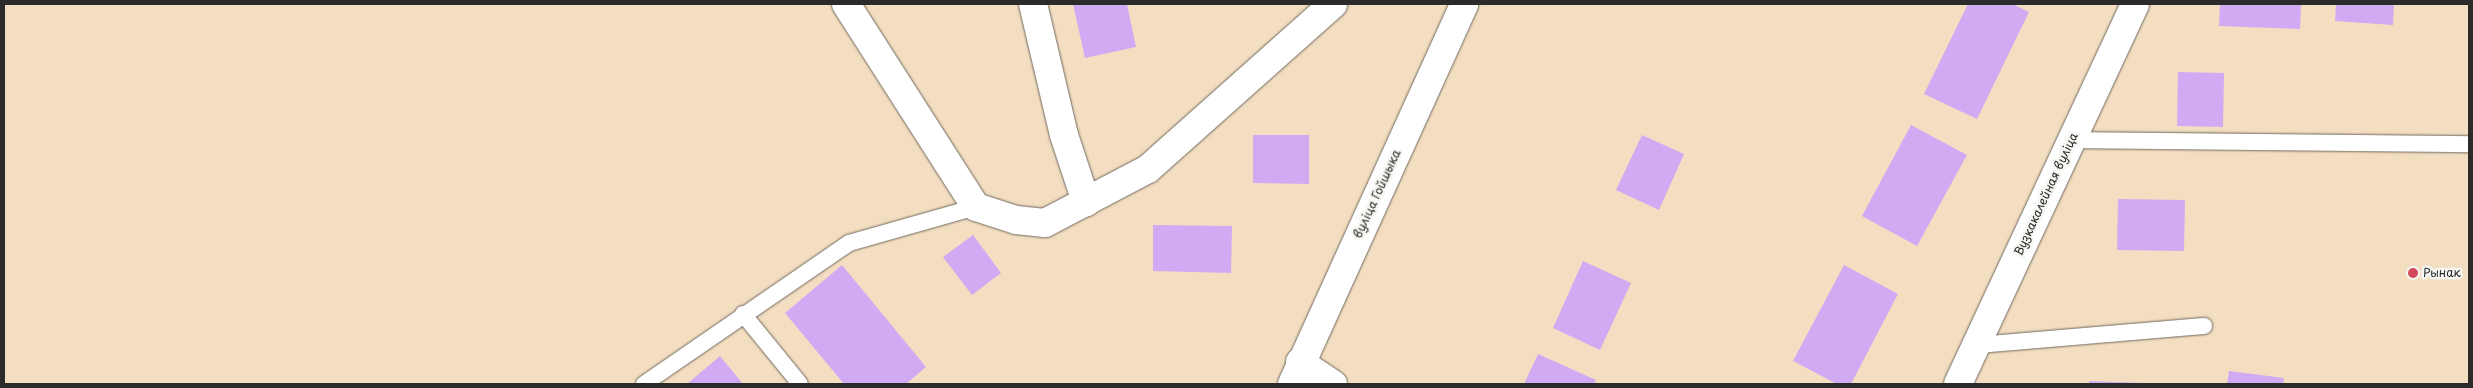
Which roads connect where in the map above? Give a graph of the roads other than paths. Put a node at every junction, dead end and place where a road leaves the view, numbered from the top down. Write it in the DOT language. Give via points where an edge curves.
graph roads {
  1 [pos="846,4"];
  2 [pos="1033,4"];
  3 [pos="1333,4"];
  4 [pos="1464,4"];
  5 [pos="2136,4"];
  6 [pos="2071,140"];
  7 [pos="2469,144"];
  8 [pos="1086,202"];
  9 [pos="976,207"];
  10 [pos="743,314"];
  11 [pos="2204,326"];
  12 [pos="1977,345"];
  13 [pos="1296,373"];
  14 [pos="644,384"];
  15 [pos="800,384"];
  16 [pos="1333,384"];
  17 [pos="1958,384"];
  1 -- 9 [label="street"];
  2 -- 8 [label="street" via="1064,135"];
  3 -- 8 [label="street" via="1148,169"];
  4 -- 13 [label="street, вуліца Гойшыка"];
  5 -- 6 [label="street, Вузкакалейная вуліца"];
  6 -- 7 [label="lane"];
  6 -- 12 [label="street, Вузкакалейная вуліца"];
  8 -- 9 [label="street" via="1046,223 1016,220"];
  9 -- 10 [label="lane" via="850,243"];
  10 -- 14 [label="lane"];
  10 -- 15 [label="lane"];
  11 -- 12 [label="lane"];
  12 -- 17 [label="street, Вузкакалейная вуліца"];
  13 -- 16 [label="street"];
}
